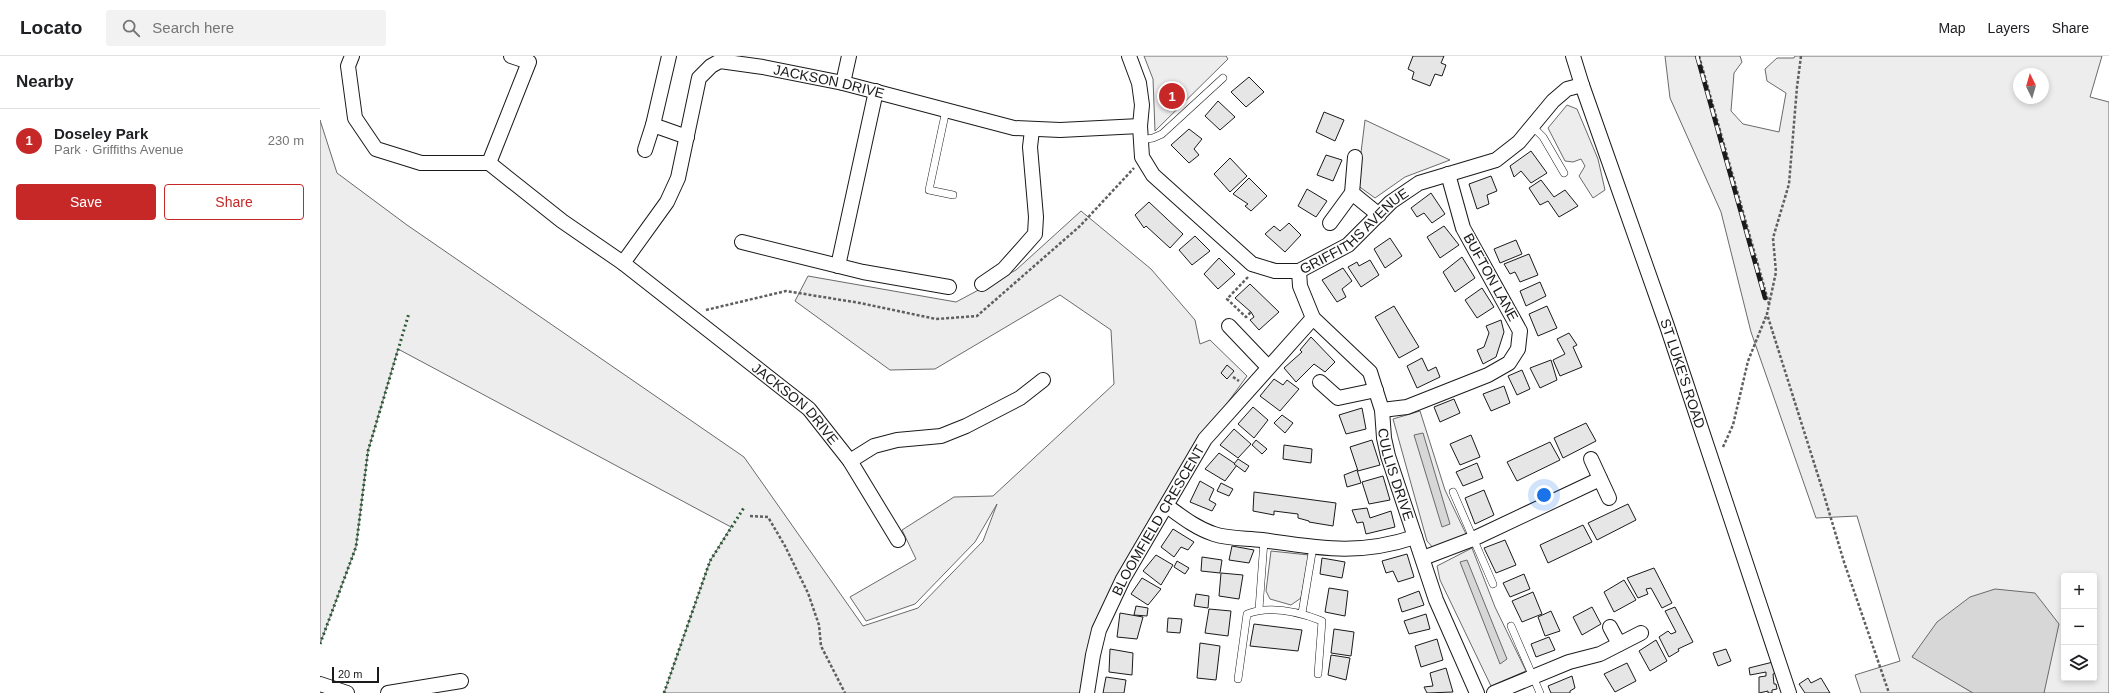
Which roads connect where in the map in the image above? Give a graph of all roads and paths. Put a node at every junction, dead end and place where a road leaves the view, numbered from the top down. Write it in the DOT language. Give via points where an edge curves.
graph roads {
  1 [pos="352,56"];
  2 [pos="511,56"];
  3 [pos="670,56"];
  4 [pos="849,56"];
  5 [pos="1129,56"];
  6 [pos="1573,56"];
  7 [pos="1699,56"];
  8 [pos="1801,56"];
  9 [pos="720,59"];
  10 [pos="1223,78"];
  11 [pos="843,84"];
  12 [pos="1582,85"];
  13 [pos="876,92"];
  14 [pos="946,110"];
  15 [pos="653,125"];
  16 [pos="1533,127"];
  17 [pos="1032,130"];
  18 [pos="1140,133"];
  19 [pos="687,137"];
  20 [pos="645,150"];
  21 [pos="1355,157"];
  22 [pos="489,163"];
  23 [pos="1564,173"];
  24 [pos="1448,174"];
  25 [pos="1352,193"];
  26 [pos="953,195"];
  27 [pos="1379,215"];
  28 [pos="1330,223"];
  29 [pos="742,242"];
  30 [pos="623,263"];
  31 [pos="838,266"];
  32 [pos="1299,271"];
  33 [pos="1251,274"];
  34 [pos="982,284"];
  35 [pos="949,287"];
  36 [pos="1769,304"];
  37 [pos="1251,312"];
  38 [pos="1767,314"];
  39 [pos="1313,318"];
  40 [pos="1229,326"];
  41 [pos="1268,368"];
  42 [pos="1043,380"];
  43 [pos="1320,382"];
  44 [pos="1376,390"];
  45 [pos="1382,410"];
  46 [pos="1591,459"];
  47 [pos="850,460"];
  48 [pos="1714,465"];
  49 [pos="1600,479"];
  50 [pos="1453,492"];
  51 [pos="1609,498"];
  52 [pos="1167,506"];
  53 [pos="750,516"];
  54 [pos="1415,537"];
  55 [pos="1473,539"];
  56 [pos="898,540"];
  57 [pos="1264,541"];
  58 [pos="1313,547"];
  59 [pos="1423,558"];
  60 [pos="1493,584"];
  61 [pos="1259,609"];
  62 [pos="1302,613"];
  63 [pos="1511,626"];
  64 [pos="1610,627"];
  65 [pos="1641,633"];
  66 [pos="1619,644"];
  67 [pos="1318,674"];
  68 [pos="1534,677"];
  69 [pos="1238,679"];
  70 [pos="461,681"];
  71 [pos="320,684"];
  72 [pos="444,688"];
  73 [pos="347,693"];
  74 [pos="388,693"];
  75 [pos="845,693"];
  76 [pos="1087,693"];
  77 [pos="1477,693"];
  78 [pos="1494,693"];
  79 [pos="1540,693"];
  80 [pos="1789,693"];
  81 [pos="1889,693"];
  1 -- 22 [label="street" via="348,66 355,118 376,149 420,163"];
  2 -- 22 [label="street" via="529,62"];
  3 -- 15 [label="street"];
  4 -- 11 [label="street"];
  5 -- 18 [label="street, GRIFFITHS AVENUE" via="1139,83 1142,105"];
  6 -- 12 [label="street, ST LUKE'S ROAD"];
  7 -- 36 [label="path"];
  8 -- 36 [label="path" via="1789,184 1773,238 1776,272"];
  9 -- 11 [label="street, JACKSON DRIVE"];
  9 -- 19 [label="street, JACKSON DRIVE" via="699,78"];
  10 -- 18 [label="lane" via="1162,134 1153,138"];
  11 -- 13 [label="street, JACKSON DRIVE"];
  12 -- 16 [label="street, GRIFFITHS AVENUE" via="1567,89 1553,101"];
  12 -- 48 [label="street, ST LUKE'S ROAD"];
  13 -- 14 [label="street, JACKSON DRIVE"];
  13 -- 31 [label="street"];
  14 -- 17 [label="street, JACKSON DRIVE" via="1014,128"];
  14 -- 26 [label="lane" via="929,190"];
  15 -- 19 [label="street"];
  15 -- 20 [label="street"];
  16 -- 23 [label="lane" via="1543,137"];
  16 -- 24 [label="street, GRIFFITHS AVENUE" via="1496,160"];
  17 -- 18 [label="street, JACKSON DRIVE"];
  17 -- 34 [label="street" via="1030,147 1035,234 1004,269"];
  18 -- 32 [label="street, GRIFFITHS AVENUE" via="1142,157 1153,176 1230,246 1252,264 1275,271"];
  19 -- 30 [label="street, JACKSON DRIVE" via="678,178 667,202"];
  21 -- 25 [label="street"];
  22 -- 30 [label="street, JACKSON DRIVE" via="562,221"];
  24 -- 27 [label="street, GRIFFITHS AVENUE" via="1419,183 1391,202"];
  24 -- 45 [label="street, BUFTON LANE" via="1463,228 1520,331 1518,349 1509,363 1488,375 1406,407"];
  25 -- 27 [label="street"];
  25 -- 28 [label="street"];
  27 -- 32 [label="street, GRIFFITHS AVENUE" via="1348,245"];
  29 -- 31 [label="street"];
  30 -- 47 [label="street, JACKSON DRIVE" via="809,409"];
  31 -- 35 [label="street"];
  32 -- 39 [label="street, CULLIS DRIVE" via="1300,286"];
  33 -- 37 [label="path" via="1227,298 1246,317"];
  36 -- 38 [label="path"];
  38 -- 48 [label="path" via="1748,361 1733,425"];
  38 -- 81 [label="path" via="1844,562"];
  39 -- 41 [label="street, BLOOMFIELD CRESCENT"];
  39 -- 44 [label="street, CULLIS DRIVE" via="1370,372"];
  40 -- 41 [label="street"];
  41 -- 52 [label="street, BLOOMFIELD CRESCENT" via="1205,439"];
  42 -- 47 [label="street" via="1020,398 966,426 941,436 897,440 874,446"];
  43 -- 44 [label="street" via="1338,398"];
  44 -- 45 [label="street, CULLIS DRIVE"];
  45 -- 54 [label="street, CULLIS DRIVE" via="1388,456"];
  46 -- 49 [label="street"];
  47 -- 56 [label="street, JACKSON DRIVE"];
  48 -- 80 [label="street, ST LUKE'S ROAD"];
  49 -- 51 [label="street"];
  49 -- 55 [label="street"];
  50 -- 55 [label="lane"];
  52 -- 57 [label="street" via="1188,522 1215,534"];
  52 -- 76 [label="street, BLOOMFIELD CRESCENT" via="1123,579 1099,630"];
  53 -- 75 [label="path" via="768,517 785,546 808,593 819,625 822,646"];
  54 -- 58 [label="street" via="1392,545 1366,549"];
  54 -- 59 [label="street, CULLIS DRIVE"];
  55 -- 59 [label="street"];
  55 -- 60 [label="lane"];
  57 -- 58 [label="street"];
  57 -- 61 [label="lane"];
  58 -- 62 [label="lane"];
  59 -- 77 [label="street, CULLIS DRIVE" via="1436,600"];
  61 -- 62 [label="lane"];
  61 -- 69 [label="lane" via="1247,614"];
  62 -- 67 [label="lane" via="1322,621"];
  63 -- 68 [label="lane"];
  64 -- 66 [label="street"];
  65 -- 66 [label="street"];
  66 -- 68 [label="street" via="1600,654 1569,662"];
  68 -- 78 [label="street"];
  68 -- 79 [label="lane"];
  70 -- 72 [label="street"];
  71 -- 73 [label="street"];
  72 -- 74 [label="street"];
}
